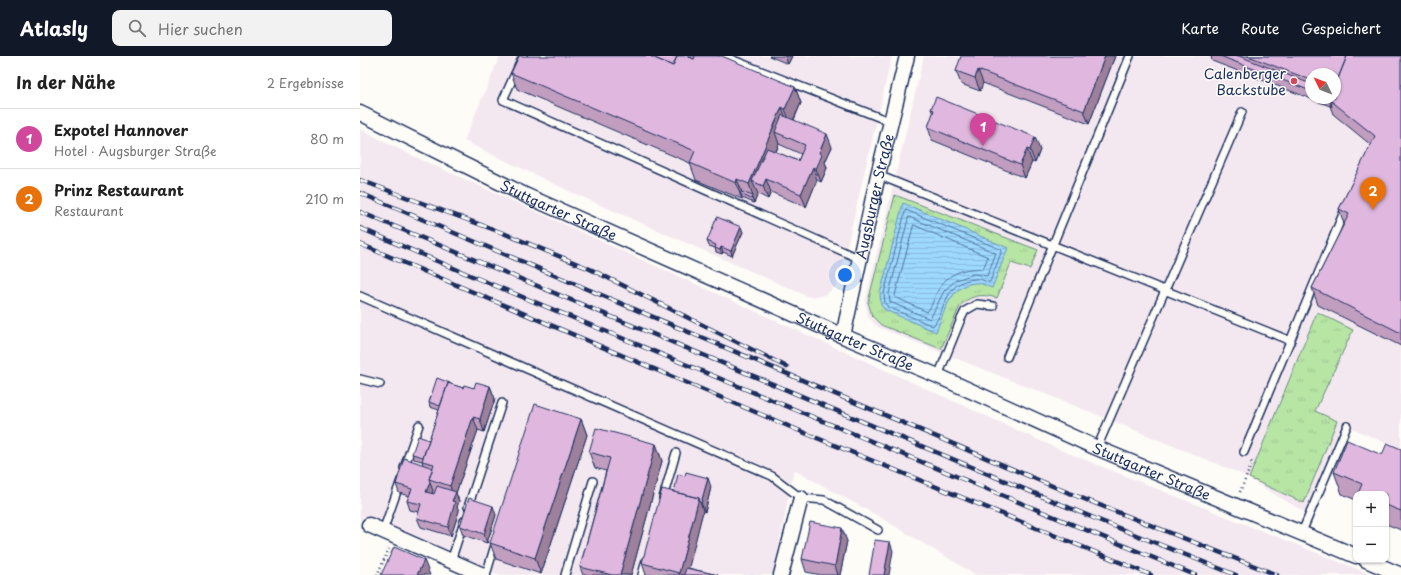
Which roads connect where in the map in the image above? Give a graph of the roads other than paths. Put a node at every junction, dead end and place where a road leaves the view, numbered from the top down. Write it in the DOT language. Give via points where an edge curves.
graph roads {
  1 [pos="523,56"];
  2 [pos="723,56"];
  3 [pos="907,56"];
  4 [pos="1130,56"];
  5 [pos="1242,112"];
  6 [pos="360,113"];
  7 [pos="891,122"];
  8 [pos="878,175"];
  9 [pos="1349,201"];
  10 [pos="1052,245"];
  11 [pos="860,259"];
  12 [pos="1165,291"];
  13 [pos="360,296"];
  14 [pos="993,306"];
  15 [pos="842,336"];
  16 [pos="1290,341"];
  17 [pos="1007,357"];
  18 [pos="938,376"];
  19 [pos="360,379"];
  20 [pos="380,384"];
  21 [pos="502,403"];
  22 [pos="419,426"];
  23 [pos="1347,426"];
  24 [pos="1097,448"];
  25 [pos="1244,452"];
  26 [pos="676,453"];
  27 [pos="593,481"];
  28 [pos="801,498"];
  29 [pos="661,506"];
  30 [pos="369,525"];
  31 [pos="878,530"];
  32 [pos="1302,532"];
  33 [pos="389,533"];
  34 [pos="498,537"];
  35 [pos="648,552"];
  36 [pos="1353,555"];
  37 [pos="451,561"];
  38 [pos="1373,563"];
  39 [pos="482,575"];
  40 [pos="486,575"];
  41 [pos="565,575"];
  42 [pos="642,575"];
  43 [pos="782,575"];
  44 [pos="1401,575"];
  1 -- 11 [label="lane" via="503,100"];
  2 -- 7 [label="lane"];
  3 -- 7 [label="street, Augsburger Straße"];
  4 -- 10 [label="lane"];
  5 -- 12 [label="lane"];
  6 -- 15 [label="street, Stuttgarter Straße" via="526,196"];
  7 -- 8 [label="street, Augsburger Straße"];
  8 -- 10 [label="lane"];
  8 -- 11 [label="street, Augsburger Straße"];
  9 -- 16 [label="lane"];
  10 -- 12 [label="lane"];
  10 -- 17 [label="lane"];
  11 -- 15 [label="street, Augsburger Straße"];
  12 -- 16 [label="lane"];
  12 -- 24 [label="lane"];
  13 -- 28 [label="lane" via="772,476"];
  14 -- 18 [label="lane" via="977,304 966,311"];
  15 -- 18 [label="street, Stuttgarter Straße"];
  16 -- 25 [label="lane"];
  18 -- 24 [label="street, Stuttgarter Straße"];
  19 -- 20 [label="lane"];
  21 -- 37 [label="lane"];
  22 -- 33 [label="lane"];
  23 -- 32 [label="lane"];
  24 -- 32 [label="street, Stuttgarter Straße"];
  26 -- 29 [label="lane"];
  27 -- 41 [label="lane"];
  28 -- 31 [label="lane" via="824,500"];
  28 -- 43 [label="street"];
  30 -- 33 [label="street"];
  32 -- 36 [label="street, Stuttgarter Straße"];
  33 -- 37 [label="street"];
  34 -- 40 [label="lane"];
  35 -- 42 [label="lane"];
  37 -- 39 [label="street"];
  38 -- 44 [label="street"];
}
